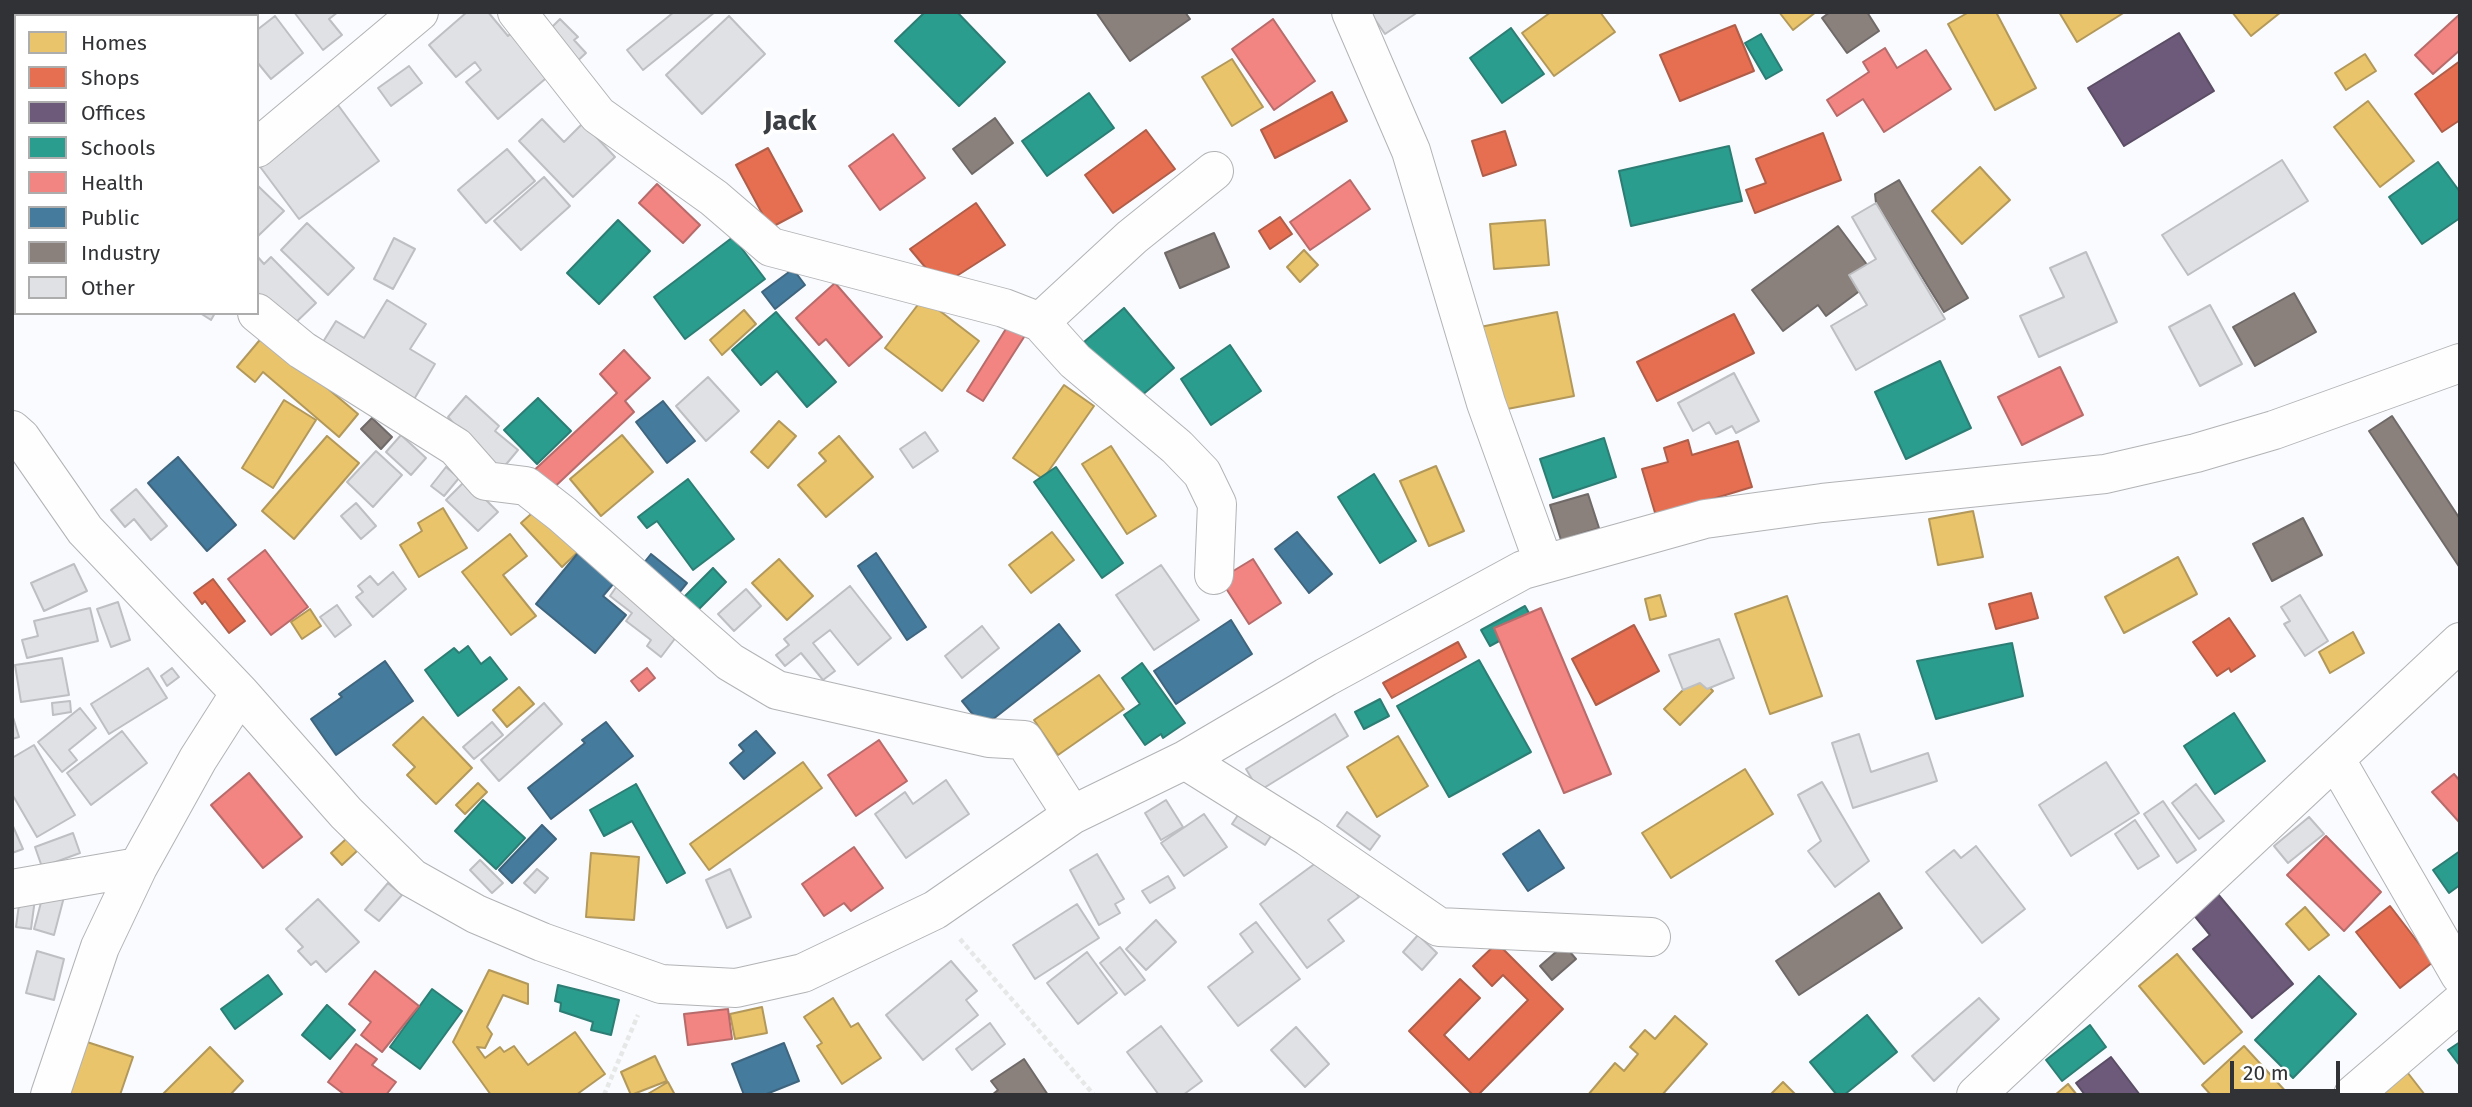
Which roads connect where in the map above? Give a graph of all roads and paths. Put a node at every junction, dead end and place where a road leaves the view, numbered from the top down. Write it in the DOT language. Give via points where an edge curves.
graph roads {
  1 [pos="419,12"];
  2 [pos="517,12"];
  3 [pos="1351,12"];
  4 [pos="259,146"];
  5 [pos="1214,171"];
  6 [pos="259,315"];
  7 [pos="1040,322"];
  8 [pos="2460,363"];
  9 [pos="12,430"];
  10 [pos="1544,565"];
  11 [pos="1214,575"];
  12 [pos="2460,642"];
  13 [pos="240,694"];
  14 [pos="1185,760"];
  15 [pos="2336,760"];
  16 [pos="1072,815"];
  17 [pos="138,867"];
  18 [pos="12,889"];
  19 [pos="935,910"];
  20 [pos="1651,937"];
  21 [pos="2460,975"];
  22 [pos="662,984"];
  23 [pos="2460,1003"];
  24 [pos="50,1095"];
  25 [pos="604,1095"];
  26 [pos="1094,1095"];
  27 [pos="1976,1095"];
  28 [pos="2353,1095"];
  1 -- 4 [label="street"];
  2 -- 7 [label="street" via="598,115 714,198 771,247 1004,308"];
  3 -- 10 [label="street" via="1411,151 1486,403"];
  5 -- 7 [label="street" via="1132,237"];
  6 -- 16 [label="street" via="302,350 456,447 485,481 526,486 730,662 777,690 989,738 1024,740"];
  7 -- 11 [label="street" via="1075,361 1202,473 1217,503"];
  8 -- 10 [label="street" via="2274,430 2105,474 1705,519"];
  9 -- 13 [label="street" via="85,530"];
  10 -- 14 [label="street" via="1523,570 1326,677"];
  12 -- 15 [label="street"];
  13 -- 17 [label="street"];
  13 -- 22 [label="street" via="346,813 412,878 476,914"];
  14 -- 16 [label="street"];
  14 -- 20 [label="street" via="1439,927"];
  15 -- 21 [label="street"];
  15 -- 27 [label="street"];
  16 -- 19 [label="street"];
  17 -- 18 [label="street"];
  17 -- 24 [label="street" via="100,947"];
  19 -- 22 [label="street" via="803,973 736,988"];
  19 -- 26 [label="path"];
  22 -- 25 [label="path" via="642,1006"];
  23 -- 28 [label="street"];
}
